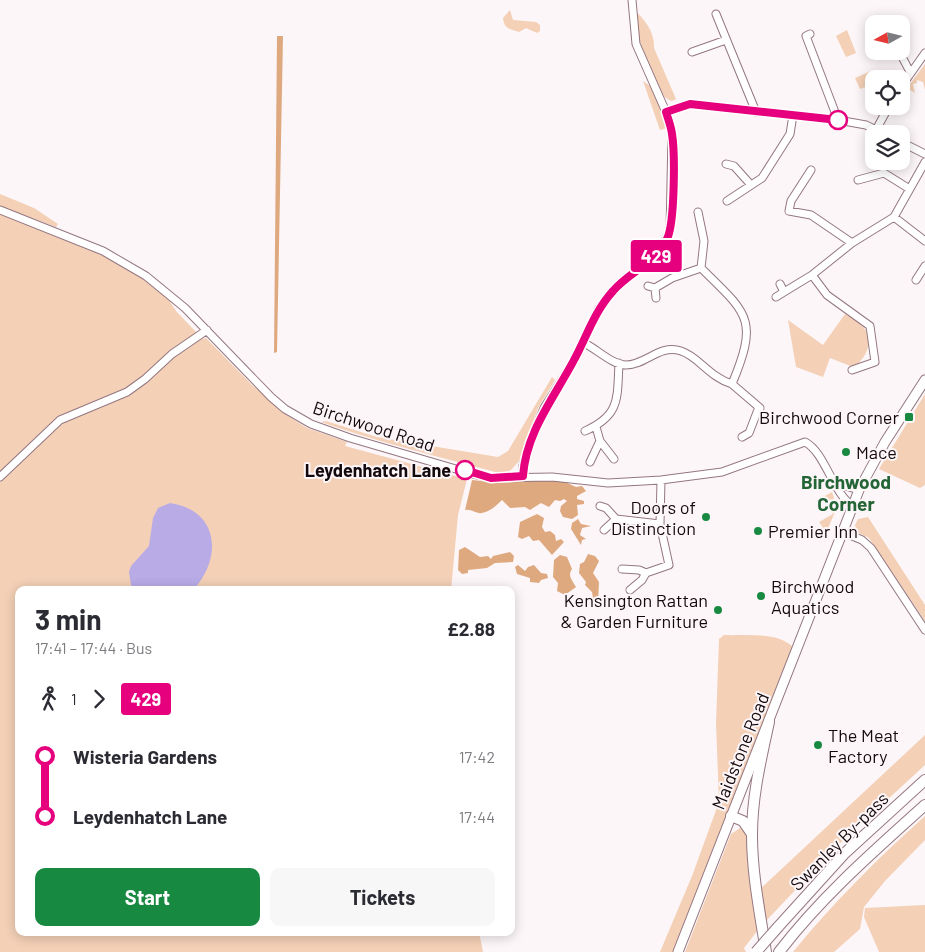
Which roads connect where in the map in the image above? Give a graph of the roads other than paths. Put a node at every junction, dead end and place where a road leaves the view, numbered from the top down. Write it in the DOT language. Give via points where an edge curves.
graph roads {
  1 [pos="632,0"];
  2 [pos="716,14"];
  3 [pos="810,34"];
  4 [pos="726,40"];
  5 [pos="692,52"];
  6 [pos="925,53"];
  7 [pos="910,72"];
  8 [pos="666,112"];
  9 [pos="756,112"];
  10 [pos="794,115"];
  11 [pos="838,120"];
  12 [pos="866,125"];
  13 [pos="910,146"];
  14 [pos="925,154"];
  15 [pos="925,162"];
  16 [pos="726,164"];
  17 [pos="811,170"];
  18 [pos="858,180"];
  19 [pos="751,185"];
  20 [pos="908,188"];
  21 [pos="727,201"];
  22 [pos="0,210"];
  23 [pos="698,212"];
  24 [pos="894,217"];
  25 [pos="925,241"];
  26 [pos="852,243"];
  27 [pos="925,266"];
  28 [pos="701,268"];
  29 [pos="812,275"];
  30 [pos="916,280"];
  31 [pos="780,284"];
  32 [pos="784,292"];
  33 [pos="656,298"];
  34 [pos="776,298"];
  35 [pos="207,330"];
  36 [pos="582,342"];
  37 [pos="618,363"];
  38 [pos="852,370"];
  39 [pos="925,380"];
  40 [pos="732,384"];
  41 [pos="596,427"];
  42 [pos="585,431"];
  43 [pos="742,437"];
  44 [pos="600,441"];
  45 [pos="614,459"];
  46 [pos="590,462"];
  47 [pos="523,476"];
  48 [pos="0,477"];
  49 [pos="661,480"];
  50 [pos="838,486"];
  51 [pos="859,490"];
  52 [pos="600,506"];
  53 [pos="853,506"];
  54 [pos="616,519"];
  55 [pos="660,524"];
  56 [pos="604,530"];
  57 [pos="843,532"];
  58 [pos="622,569"];
  59 [pos="646,573"];
  60 [pos="630,590"];
  61 [pos="925,630"];
  62 [pos="769,722"];
  63 [pos="925,780"];
  64 [pos="925,805"];
  65 [pos="731,816"];
  66 [pos="752,834"];
  67 [pos="783,948"];
  68 [pos="678,952"];
  69 [pos="756,952"];
  70 [pos="766,952"];
  1 -- 8 [label="street" via="636,44"];
  2 -- 4 [label="street"];
  3 -- 11 [label="street" via="806,36"];
  4 -- 5 [label="street"];
  4 -- 9 [label="street"];
  6 -- 7 [label="street"];
  8 -- 9 [label="street" via="690,104"];
  8 -- 36 [label="street" via="672,138 670,231 658,254 614,289"];
  9 -- 10 [label="street"];
  10 -- 11 [label="street"];
  10 -- 19 [label="street" via="790,134 780,151 762,178"];
  11 -- 12 [label="street"];
  13 -- 14 [label="street"];
  15 -- 20 [label="street"];
  16 -- 19 [label="street" via="734,166"];
  17 -- 26 [label="street" via="791,201 790,211 811,215"];
  18 -- 20 [label="street" via="884,174"];
  19 -- 21 [label="street"];
  20 -- 24 [label="street"];
  22 -- 35 [label="street, Birchwood Road" via="74,238 124,263 162,288"];
  23 -- 28 [label="street" via="704,240"];
  24 -- 25 [label="street"];
  24 -- 26 [label="street"];
  26 -- 29 [label="street"];
  27 -- 30 [label="street"];
  28 -- 33 [label="street" via="652,287"];
  28 -- 40 [label="street" via="732,299 745,320 745,353"];
  29 -- 32 [label="street"];
  29 -- 38 [label="street" via="827,295 865,322 871,330 875,362"];
  31 -- 32 [label="street"];
  32 -- 34 [label="street"];
  35 -- 47 [label="street, Birchwood Road" via="271,397 311,424 473,474 491,478"];
  35 -- 48 [label="street" via="127,392 60,420"];
  36 -- 37 [label="street"];
  36 -- 47 [label="street" via="544,408"];
  37 -- 40 [label="street" via="632,364 663,350 682,351 713,376"];
  37 -- 41 [label="street" via="616,406"];
  39 -- 51 [label="main road, Maidstone Road"];
  40 -- 43 [label="street" via="759,408 749,433"];
  41 -- 42 [label="street"];
  41 -- 44 [label="street"];
  44 -- 45 [label="street"];
  44 -- 46 [label="street"];
  47 -- 49 [label="street, Birchwood Road" via="608,483"];
  49 -- 50 [label="street, Birchwood Road" via="723,472 805,442 814,449"];
  49 -- 55 [label="street"];
  50 -- 51 [label="street"];
  50 -- 53 [label="street, Birchwood Road"];
  51 -- 53 [label="main road, Maidstone Road"];
  52 -- 54 [label="street"];
  53 -- 57 [label="main road, Maidstone Road"];
  54 -- 55 [label="street"];
  54 -- 56 [label="street"];
  55 -- 59 [label="street" via="669,565"];
  57 -- 61 [label="street" via="871,548"];
  57 -- 62 [label="main road, Maidstone Road"];
  58 -- 59 [label="street"];
  59 -- 60 [label="street"];
  62 -- 65 [label="main road, Maidstone Road"];
  62 -- 66 [label="highway" via="757,773"];
  63 -- 69 [label="highway, Swanley By-pass, bridge" via="844,853"];
  64 -- 67 [label="highway, Swanley By-pass" via="864,861"];
  65 -- 66 [label="highway" via="743,821"];
  65 -- 68 [label="main road, Maidstone Road"];
  66 -- 70 [label="highway"];
}
